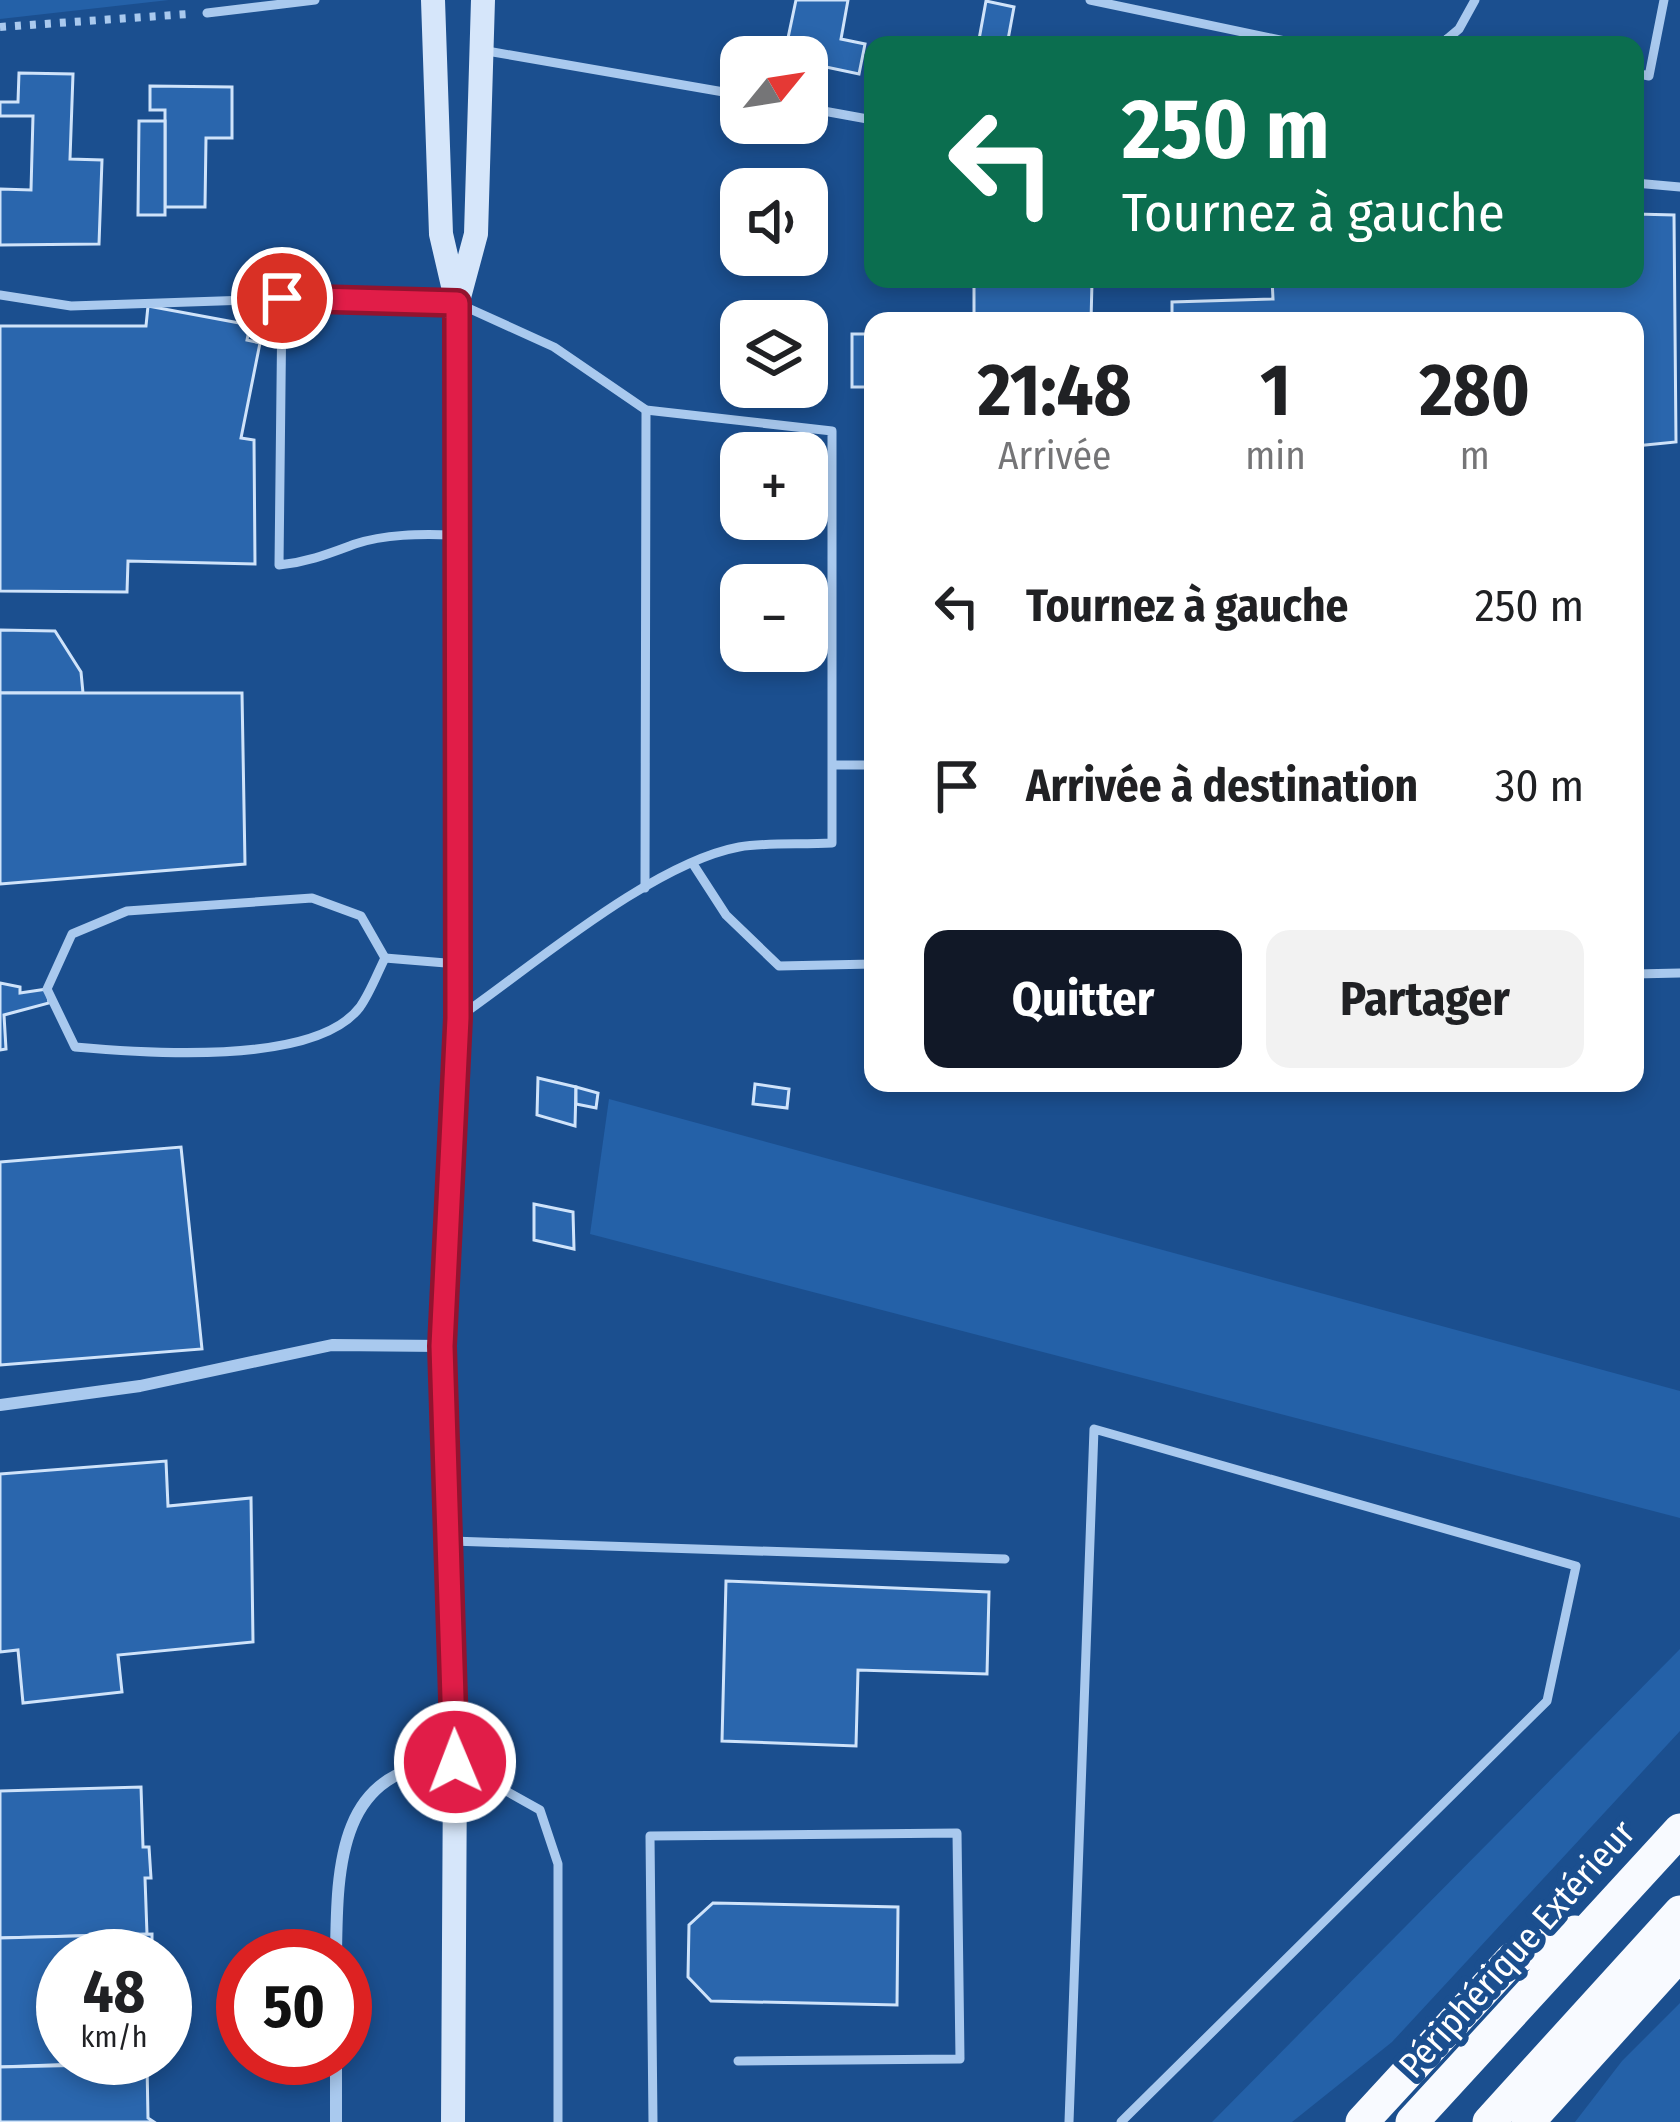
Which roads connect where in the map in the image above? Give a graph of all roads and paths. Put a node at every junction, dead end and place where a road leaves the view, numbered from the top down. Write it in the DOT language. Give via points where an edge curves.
graph roads {
  1 [pos="315,0"];
  2 [pos="433,0"];
  3 [pos="482,0"];
  4 [pos="1090,0"];
  5 [pos="1475,0"];
  6 [pos="1664,0"];
  7 [pos="207,13"];
  8 [pos="0,26"];
  9 [pos="1261,36"];
  10 [pos="1448,36"];
  11 [pos="481,50"];
  12 [pos="1644,75"];
  13 [pos="720,91"];
  14 [pos="828,111"];
  15 [pos="864,118"];
  16 [pos="1644,184"];
  17 [pos="1680,187"];
  18 [pos="0,295"];
  19 [pos="282,298"];
  20 [pos="457,303"];
  21 [pos="646,410"];
  22 [pos="458,535"];
  23 [pos="833,765"];
  24 [pos="864,765"];
  25 [pos="693,864"];
  26 [pos="645,889"];
  27 [pos="385,958"];
  28 [pos="458,964"];
  29 [pos="864,964"];
  30 [pos="1644,974"];
  31 [pos="1680,974"];
  32 [pos="458,1018"];
  33 [pos="442,1346"];
  34 [pos="0,1405"];
  35 [pos="452,1540"];
  36 [pos="1005,1559"];
  37 [pos="455,1762"];
  38 [pos="1680,1830"];
  39 [pos="1680,1912"];
  40 [pos="1588,1926"];
  41 [pos="336,1929"];
  42 [pos="1680,1936"];
  43 [pos="738,2062"];
  44 [pos="336,2085"];
  45 [pos="336,2122"];
  46 [pos="453,2122"];
  47 [pos="558,2122"];
  48 [pos="653,2122"];
  49 [pos="1069,2122"];
  50 [pos="1121,2122"];
  51 [pos="1362,2122"];
  52 [pos="1412,2122"];
  53 [pos="1489,2122"];
  54 [pos="1528,2122"];
  1 -- 7 [label="lane"];
  2 -- 20 [label="main road" via="441,234"];
  3 -- 11 [label="main road"];
  4 -- 9 [label="lane"];
  5 -- 10 [label="lane"];
  6 -- 12 [label="lane"];
  7 -- 8 [label="path"];
  11 -- 13 [label="lane"];
  11 -- 20 [label="main road" via="476,234"];
  14 -- 15 [label="lane"];
  16 -- 17 [label="lane"];
  18 -- 19 [label="lane" via="71,306"];
  19 -- 20 [label="lane"];
  19 -- 22 [label="lane" via="279,565 410,534"];
  20 -- 21 [label="lane" via="554,346"];
  20 -- 22 [label="main road"];
  21 -- 23 [label="lane" via="832,430"];
  21 -- 26 [label="lane"];
  22 -- 28 [label="main road"];
  23 -- 24 [label="lane"];
  23 -- 25 [label="lane" via="832,843 737,848"];
  25 -- 26 [label="lane"];
  25 -- 29 [label="lane" via="726,915 779,965"];
  26 -- 32 [label="lane"];
  27 -- 27 [label="lane" via="361,916 312,898 127,911 72,934 47,989 75,1047 152,1054 258,1048 320,1036 358,1010"];
  27 -- 28 [label="lane"];
  28 -- 32 [label="main road"];
  30 -- 31 [label="lane"];
  32 -- 33 [label="main road"];
  33 -- 34 [label="street" via="332,1346"];
  33 -- 35 [label="main road"];
  35 -- 36 [label="lane"];
  35 -- 37 [label="main road"];
  37 -- 41 [label="street" via="401,1768 363,1800 337,1870"];
  37 -- 46 [label="main road"];
  37 -- 47 [label="lane" via="540,1810 558,1864"];
  38 -- 40 [label="highway, Périphérique Extérieur"];
  39 -- 53 [label="highway"];
  40 -- 51 [label="highway" via="1512,1959"];
  40 -- 52 [label="highway, Périphérique Extérieur"];
  42 -- 54 [label="highway" via="1671,1964"];
  43 -- 48 [label="lane" via="960,2059 957,1833 650,1836"];
  44 -- 45 [label="street"];
  49 -- 50 [label="lane" via="1094,1429 1576,1567 1547,1701"];
}
